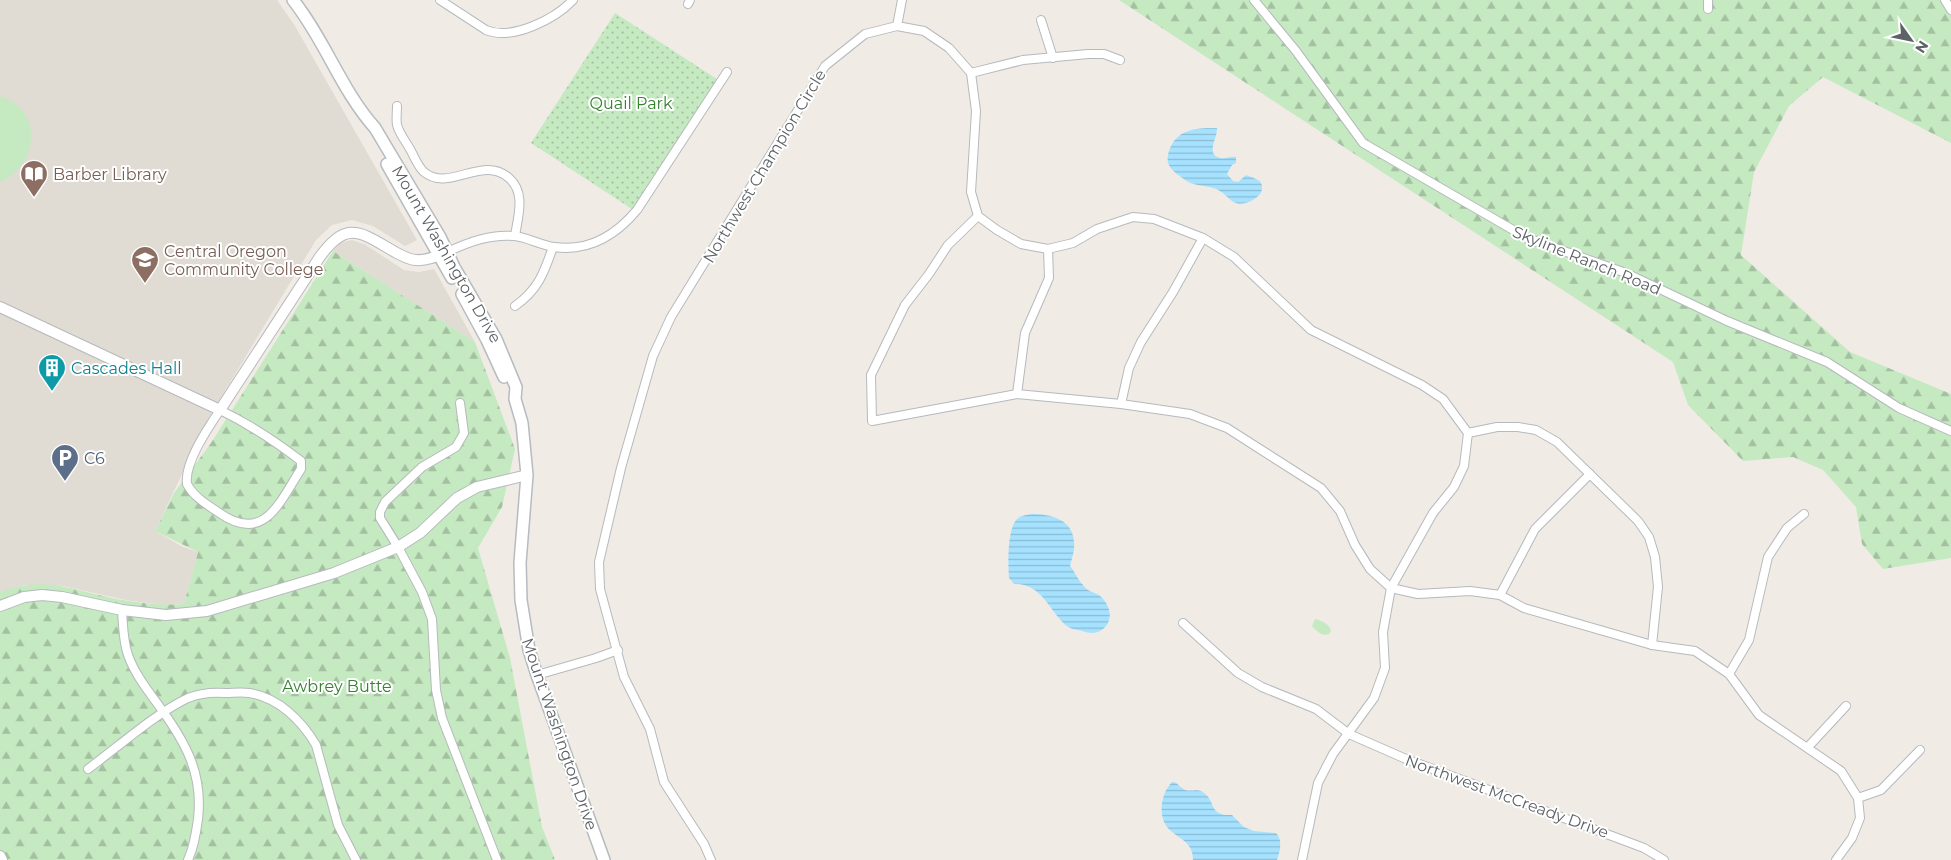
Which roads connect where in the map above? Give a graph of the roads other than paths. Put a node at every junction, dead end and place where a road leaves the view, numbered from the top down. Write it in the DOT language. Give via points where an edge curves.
graph roads {
  1 [pos="293,0"];
  2 [pos="440,0"];
  3 [pos="572,0"];
  4 [pos="902,0"];
  5 [pos="1254,0"];
  6 [pos="1708,0"];
  7 [pos="1945,0"];
  8 [pos="1708,9"];
  9 [pos="1951,10"];
  10 [pos="1041,20"];
  11 [pos="897,26"];
  12 [pos="1053,58"];
  13 [pos="1120,60"];
  14 [pos="727,72"];
  15 [pos="971,73"];
  16 [pos="397,106"];
  17 [pos="978,216"];
  18 [pos="514,236"];
  19 [pos="1203,238"];
  20 [pos="553,247"];
  21 [pos="1048,249"];
  22 [pos="443,254"];
  23 [pos="515,306"];
  24 [pos="0,307"];
  25 [pos="1017,394"];
  26 [pos="460,403"];
  27 [pos="1121,404"];
  28 [pos="220,410"];
  29 [pos="1951,431"];
  30 [pos="1468,434"];
  31 [pos="1590,474"];
  32 [pos="527,475"];
  33 [pos="1804,514"];
  34 [pos="398,547"];
  35 [pos="1391,588"];
  36 [pos="1500,595"];
  37 [pos="0,606"];
  38 [pos="122,610"];
  39 [pos="1183,624"];
  40 [pos="1652,644"];
  41 [pos="618,650"];
  42 [pos="1729,674"];
  43 [pos="537,675"];
  44 [pos="1846,706"];
  45 [pos="164,712"];
  46 [pos="1349,734"];
  47 [pos="1808,747"];
  48 [pos="1920,750"];
  49 [pos="88,769"];
  50 [pos="1858,798"];
  51 [pos="0,856"];
  52 [pos="2,860"];
  53 [pos="188,860"];
  54 [pos="356,860"];
  55 [pos="497,860"];
  56 [pos="604,860"];
  57 [pos="711,860"];
  58 [pos="1302,860"];
  59 [pos="1664,860"];
  60 [pos="1836,860"];
  1 -- 22 [label="main road, Mount Washington Drive"];
  2 -- 3 [label="street" via="493,33 525,28 551,18"];
  4 -- 11 [label="street"];
  5 -- 29 [label="street, Skyline Ranch Road" via="1363,143 1527,238 1626,273 1727,321 1827,362 1899,408"];
  6 -- 8 [label="street"];
  7 -- 9 [label="street"];
  10 -- 12 [label="street"];
  11 -- 15 [label="street, Northwest Champion Circle" via="924,31 949,48"];
  11 -- 41 [label="street, Northwest Champion Circle" via="865,34 825,66 653,356 599,562 600,589"];
  12 -- 13 [label="street" via="1104,54"];
  12 -- 15 [label="street" via="1023,60"];
  14 -- 20 [label="street" via="637,210 624,224 603,240 581,248"];
  15 -- 17 [label="street" via="976,111 971,192"];
  16 -- 18 [label="street" via="397,126 425,173 453,177 494,169 512,180 519,194"];
  17 -- 21 [label="street" via="1021,244"];
  17 -- 25 [label="street" via="948,245 905,305 871,375 872,421"];
  18 -- 20 [label="street"];
  18 -- 22 [label="street" via="488,237"];
  19 -- 21 [label="street" via="1154,219 1134,217 1097,228 1073,243"];
  19 -- 27 [label="street" via="1141,342 1129,368"];
  19 -- 30 [label="street" via="1234,258 1311,330 1443,398"];
  20 -- 23 [label="street" via="533,292"];
  21 -- 25 [label="street" via="1049,278 1025,333"];
  22 -- 28 [label="street" via="414,260 358,233 342,235 334,240"];
  22 -- 32 [label="main road, Mount Washington Drive" via="508,389 516,399"];
  24 -- 28 [label="street"];
  25 -- 27 [label="street"];
  26 -- 34 [label="street" via="464,433 456,447 422,467 385,502 380,512 384,526"];
  27 -- 35 [label="street" via="1190,414 1227,428 1321,488 1340,511 1370,569"];
  28 -- 28 [label="street" via="194,454 187,484 196,497 229,520 242,524 263,521 276,509 301,469 300,461 246,423"];
  30 -- 31 [label="street" via="1497,428 1536,430 1557,442"];
  30 -- 35 [label="street" via="1464,466 1454,487 1433,513"];
  31 -- 36 [label="street" via="1534,529"];
  31 -- 40 [label="street" via="1638,520 1649,537 1658,586"];
  32 -- 34 [label="street" via="477,487 458,498"];
  32 -- 43 [label="main road, Mount Washington Drive" via="520,586 529,650"];
  33 -- 42 [label="street" via="1787,528 1768,557 1749,640"];
  34 -- 38 [label="street" via="334,573 207,611 166,615"];
  34 -- 55 [label="street" via="432,619 436,690 442,718"];
  35 -- 36 [label="street" via="1418,594 1470,591"];
  35 -- 46 [label="street" via="1383,632 1385,668 1374,698"];
  36 -- 40 [label="street" via="1524,608"];
  37 -- 38 [label="street" via="42,595"];
  38 -- 45 [label="street" via="128,655"];
  39 -- 46 [label="street, Northwest McCready Drive" via="1238,673 1262,687 1316,709"];
  40 -- 42 [label="street" via="1695,651"];
  41 -- 43 [label="street"];
  41 -- 57 [label="street, Northwest Champion Circle" via="624,678 650,729 664,782"];
  42 -- 47 [label="street" via="1759,716"];
  43 -- 56 [label="main road, Mount Washington Drive"];
  44 -- 47 [label="street"];
  45 -- 49 [label="street"];
  45 -- 53 [label="street" via="187,750 199,786 196,840"];
  45 -- 54 [label="street" via="189,698 209,692 250,693 273,701 296,717 316,745 338,824"];
  46 -- 58 [label="street" via="1333,754 1318,783"];
  46 -- 59 [label="street, Northwest McCready Drive" via="1406,759 1644,848"];
  47 -- 50 [label="street" via="1841,771"];
  48 -- 50 [label="street" via="1881,790"];
  50 -- 60 [label="street" via="1860,818 1852,838"];
  51 -- 52 [label="street"];
}
